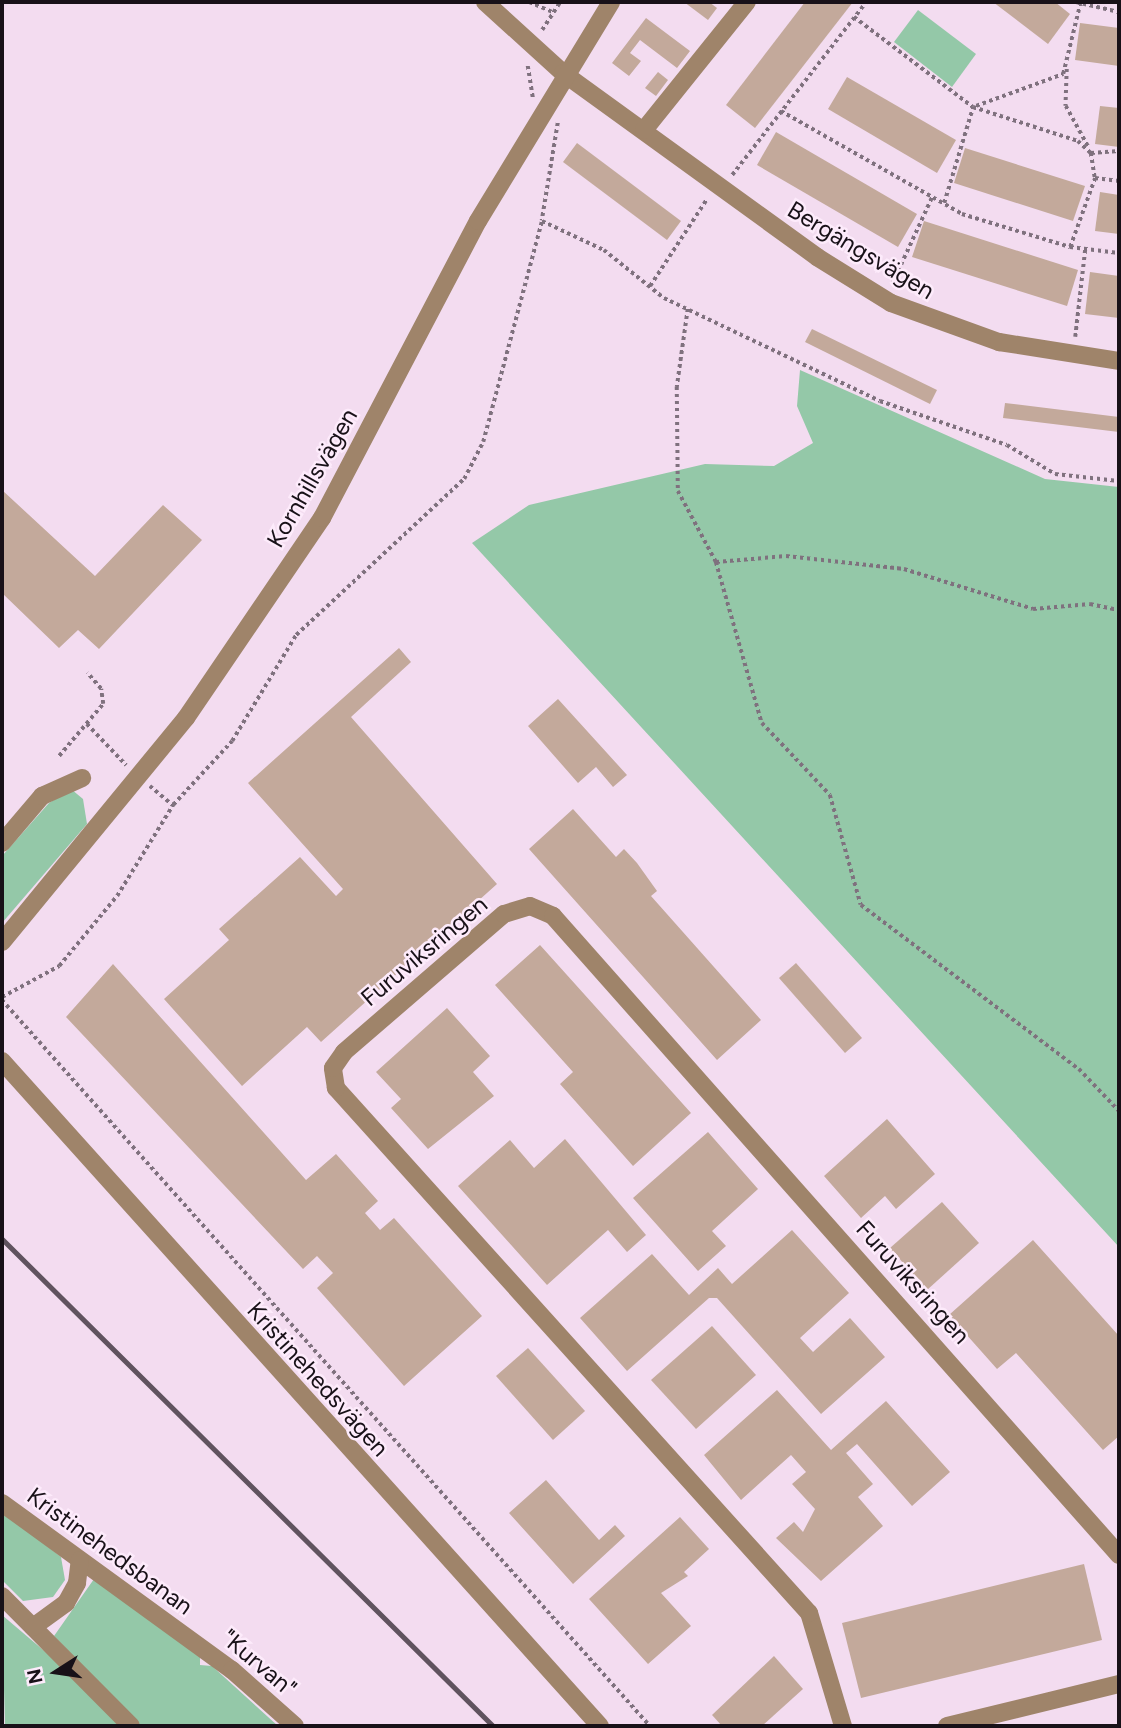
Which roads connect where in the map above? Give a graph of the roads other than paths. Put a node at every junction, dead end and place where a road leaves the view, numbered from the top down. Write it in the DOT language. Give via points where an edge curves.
graph roads {
  1 [pos="485,2"];
  2 [pos="611,2"];
  3 [pos="747,2"];
  4 [pos="564,73"];
  5 [pos="644,130"];
  6 [pos="1119,361"];
  7 [pos="82,778"];
  8 [pos="2,842"];
  9 [pos="2,942"];
  10 [pos="2,1061"];
  11 [pos="2,1503"];
  12 [pos="1119,1555"];
  13 [pos="80,1560"];
  14 [pos="2,1596"];
  15 [pos="33,1627"];
  16 [pos="190,1639"];
  17 [pos="1119,1684"];
  18 [pos="131,1726"];
  19 [pos="295,1726"];
  20 [pos="600,1726"];
  21 [pos="843,1726"];
  22 [pos="947,1726"];
  1 -- 4 [label="street, Bergängsvägen"];
  2 -- 4 [label="street, Kornhillsvägen"];
  3 -- 5 [label="street"];
  4 -- 5 [label="street, Bergängsvägen"];
  4 -- 9 [label="street, Kornhillsvägen" via="322,518 186,718"];
  5 -- 6 [label="street, Bergängsvägen" via="885,299 963,333"];
  7 -- 8 [label="street" via="43,796"];
  10 -- 20 [label="street, Kristinehedsvägen"];
  11 -- 13 [label="street, Kristinehedsbanan"];
  12 -- 21 [label="street, Furuviksringen" via="554,916 530,906 504,914 344,1052 333,1068 336,1088 808,1613"];
  13 -- 15 [label="street" via="78,1583 66,1603"];
  13 -- 16 [label="street, Kristinehedsbanan"];
  14 -- 15 [label="street"];
  15 -- 18 [label="street"];
  16 -- 19 [label="street, \"Kurvan\""];
  17 -- 22 [label="street"];
}
